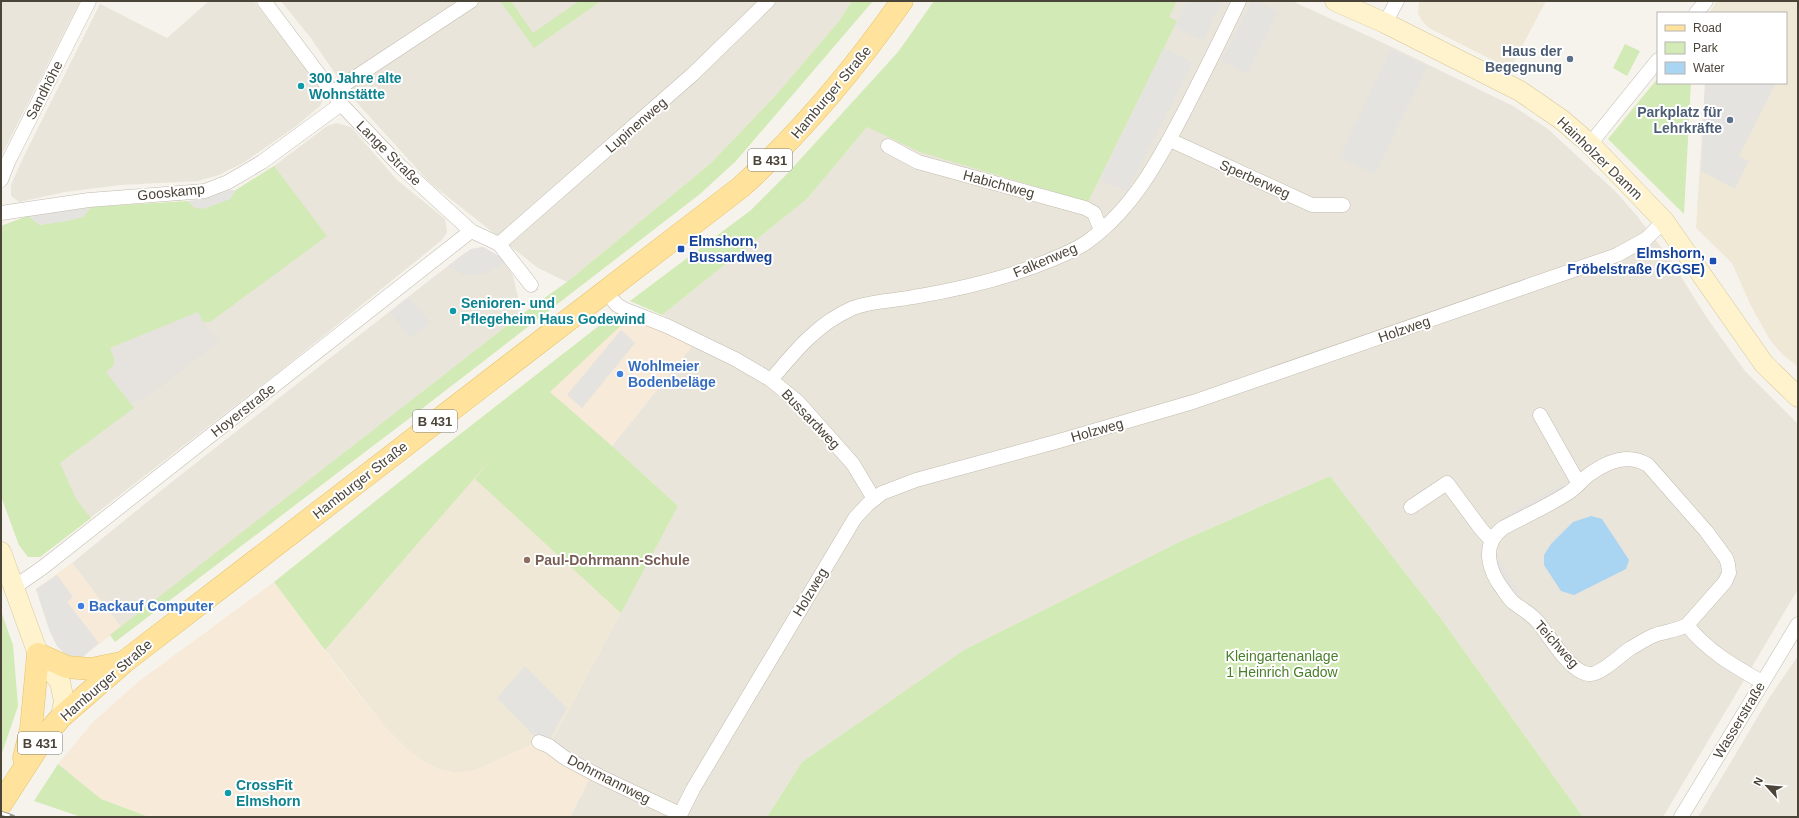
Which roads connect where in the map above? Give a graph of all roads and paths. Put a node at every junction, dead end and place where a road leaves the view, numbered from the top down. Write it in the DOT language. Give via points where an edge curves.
graph roads {
  1 [pos="89,1"];
  2 [pos="264,1"];
  3 [pos="471,1"];
  4 [pos="768,1"];
  5 [pos="902,1"];
  6 [pos="1239,1"];
  7 [pos="1335,1"];
  8 [pos="1397,1"];
  9 [pos="1706,1"];
  10 [pos="1697,12"];
  11 [pos="1385,23"];
  12 [pos="1657,61"];
  13 [pos="333,92"];
  14 [pos="341,104"];
  15 [pos="1170,140"];
  16 [pos="1590,144"];
  17 [pos="888,146"];
  18 [pos="1,180"];
  19 [pos="1343,205"];
  20 [pos="1,213"];
  21 [pos="1664,220"];
  22 [pos="1101,230"];
  23 [pos="471,231"];
  24 [pos="499,244"];
  25 [pos="531,285"];
  26 [pos="605,291"];
  27 [pos="771,380"];
  28 [pos="1798,397"];
  29 [pos="1540,415"];
  30 [pos="1579,484"];
  31 [pos="874,499"];
  32 [pos="1411,507"];
  33 [pos="1491,540"];
  34 [pos="1,552"];
  35 [pos="13,588"];
  36 [pos="1798,624"];
  37 [pos="1687,625"];
  38 [pos="38,654"];
  39 [pos="124,662"];
  40 [pos="1762,682"];
  41 [pos="68,706"];
  42 [pos="538,742"];
  43 [pos="21,770"];
  44 [pos="1,804"];
  45 [pos="679,816"];
  46 [pos="1681,817"];
  1 -- 18 [label="street, Sandhöhe"];
  2 -- 13 [label="street, Lange Straße"];
  3 -- 13 [label="street"];
  4 -- 24 [label="street, Lupinenweg" via="693,74"];
  5 -- 26 [label="main road, Hamburger Straße / B 431" via="857,62 794,136 761,169 716,207"];
  6 -- 15 [label="street, Falkenweg"];
  7 -- 11 [label="street, Hainholzer Damm"];
  8 -- 11 [label="street"];
  9 -- 10 [label="street"];
  11 -- 16 [label="street, Hainholzer Damm" via="1520,91 1562,120"];
  12 -- 16 [label="street"];
  13 -- 14 [label="street, Lange Straße"];
  14 -- 20 [label="street, Gooskamp" via="262,162 228,182 205,191 89,200"];
  14 -- 23 [label="street, Lange Straße" via="400,166"];
  15 -- 19 [label="street, Sperberweg" via="1312,205"];
  15 -- 22 [label="street, Falkenweg" via="1144,184"];
  16 -- 21 [label="street, Hainholzer Damm"];
  17 -- 22 [label="street, Habichtweg" via="918,162 1085,208 1094,213"];
  21 -- 28 [label="street, Hainholzer Damm" via="1764,364"];
  21 -- 31 [label="street, Holzweg" via="1646,239 1617,256 1193,402 916,480 882,493"];
  22 -- 27 [label="street, Falkenweg" via="1070,252 1003,278 853,308 829,320 818,329 801,344"];
  23 -- 24 [label="street, Lange Straße"];
  23 -- 35 [label="street, Hoyerstraße"];
  24 -- 25 [label="street, Lange Straße"];
  26 -- 27 [label="street, Bussardweg" via="617,305 626,310 667,326"];
  26 -- 39 [label="main road, Hamburger Straße / B 431"];
  27 -- 31 [label="street, Bussardweg" via="798,402 853,464"];
  29 -- 30 [label="street"];
  30 -- 33 [label="street, Teichweg" via="1569,493 1503,528"];
  30 -- 37 [label="street, Teichweg" via="1588,476 1622,458 1640,460 1648,464 1706,531 1726,558 1729,573 1715,595"];
  31 -- 45 [label="street, Holzweg" via="855,518"];
  32 -- 33 [label="street" via="1447,482"];
  33 -- 37 [label="street, Teichweg" via="1490,563 1497,582 1513,603 1527,610 1570,663 1586,673 1599,672 1631,648 1655,635"];
  34 -- 35 [label="street"];
  35 -- 38 [label="street"];
  36 -- 40 [label="street, Wasserstraße"];
  37 -- 40 [label="street" via="1703,644 1717,655"];
  38 -- 39 [label="main road" via="67,667 91,669"];
  38 -- 41 [label="street" via="37,678 44,691"];
  38 -- 43 [label="main road" via="31,729"];
  39 -- 41 [label="main road, Hamburger Straße / B 431"];
  40 -- 46 [label="street, Wasserstraße"];
  41 -- 43 [label="main road, Hamburger Straße / B 431"];
  42 -- 45 [label="street, Dohrmannweg" via="598,776"];
  43 -- 44 [label="main road, Hamburger Straße / B 431"];
}
